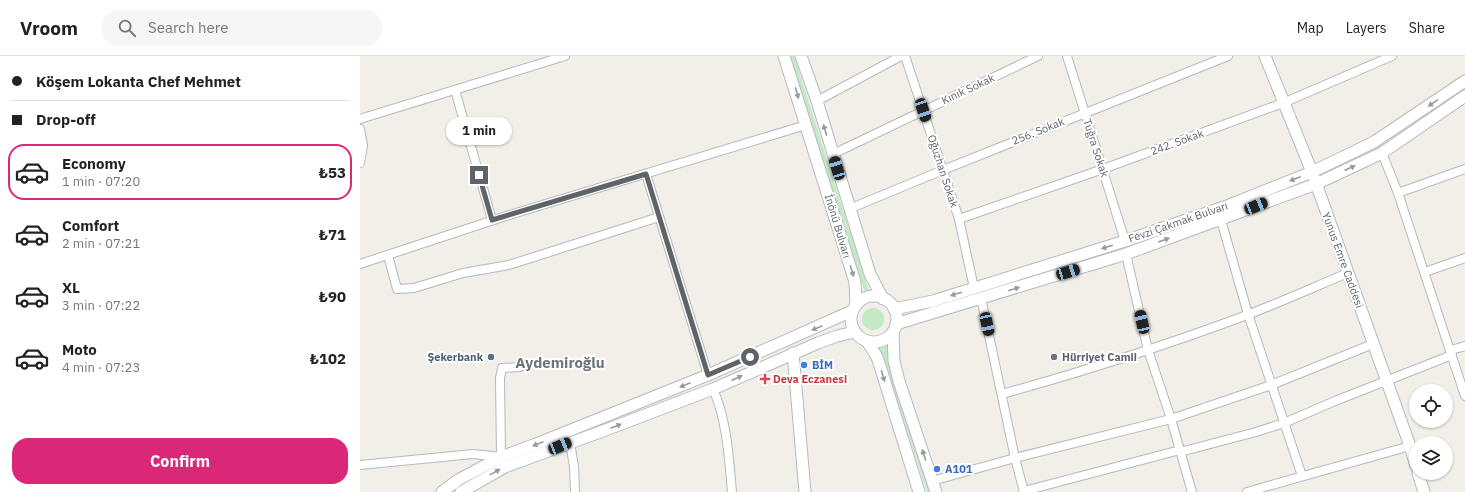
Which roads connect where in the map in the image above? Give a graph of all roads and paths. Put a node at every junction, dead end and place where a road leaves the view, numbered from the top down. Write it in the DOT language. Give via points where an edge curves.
graph roads {
  1 [pos="565,56"];
  2 [pos="784,56"];
  3 [pos="800,56"];
  4 [pos="900,56"];
  5 [pos="905,56"];
  6 [pos="1038,56"];
  7 [pos="1067,56"];
  8 [pos="1228,56"];
  9 [pos="1265,56"];
  10 [pos="1392,56"];
  11 [pos="1465,81"];
  12 [pos="455,90"];
  13 [pos="1465,96"];
  14 [pos="817,101"];
  15 [pos="1283,102"];
  16 [pos="923,110"];
  17 [pos="1085,113"];
  18 [pos="360,119"];
  19 [pos="806,125"];
  20 [pos="360,129"];
  21 [pos="1382,153"];
  22 [pos="833,154"];
  23 [pos="360,163"];
  24 [pos="1465,168"];
  25 [pos="1103,169"];
  26 [pos="943,170"];
  27 [pos="1312,172"];
  28 [pos="646,174"];
  29 [pos="1316,184"];
  30 [pos="1398,193"];
  31 [pos="849,209"];
  32 [pos="659,217"];
  33 [pos="959,219"];
  34 [pos="492,220"];
  35 [pos="1221,220"];
  36 [pos="1125,241"];
  37 [pos="1126,254"];
  38 [pos="388,255"];
  39 [pos="1465,258"];
  40 [pos="360,264"];
  41 [pos="1425,272"];
  42 [pos="1348,273"];
  43 [pos="974,288"];
  44 [pos="981,298"];
  45 [pos="883,299"];
  46 [pos="854,308"];
  47 [pos="894,309"];
  48 [pos="1248,314"];
  49 [pos="894,328"];
  50 [pos="855,332"];
  51 [pos="867,341"];
  52 [pos="1373,344"];
  53 [pos="1465,346"];
  54 [pos="1148,350"];
  55 [pos="793,353"];
  56 [pos="1452,353"];
  57 [pos="525,363"];
  58 [pos="708,375"];
  59 [pos="1387,380"];
  60 [pos="1271,385"];
  61 [pos="713,388"];
  62 [pos="1002,394"];
  63 [pos="1465,396"];
  64 [pos="1171,419"];
  65 [pos="1284,423"];
  66 [pos="570,442"];
  67 [pos="1409,443"];
  68 [pos="1409,446"];
  69 [pos="1180,451"];
  70 [pos="500,457"];
  71 [pos="1015,458"];
  72 [pos="360,465"];
  73 [pos="1302,476"];
  74 [pos="1420,480"];
  75 [pos="932,481"];
  76 [pos="464,491"];
  77 [pos="442,492"];
  78 [pos="575,492"];
  79 [pos="732,492"];
  80 [pos="805,492"];
  81 [pos="919,492"];
  82 [pos="936,492"];
  83 [pos="1024,492"];
  84 [pos="1192,492"];
  85 [pos="1247,492"];
  86 [pos="1424,492"];
  1 -- 12 [label="street"];
  2 -- 19 [label="main road, İnönü Bulvarı, one-way"];
  3 -- 14 [label="main road, İnönü Bulvarı"];
  4 -- 14 [label="street"];
  5 -- 16 [label="street, Oğuzhan Sokak"];
  6 -- 16 [label="street, Kınık Sokak"];
  7 -- 17 [label="street, Tuğra Sokak"];
  8 -- 17 [label="street, 256. Sokak"];
  9 -- 15 [label="main road, Yunus Emre Caddesi"];
  10 -- 15 [label="street, 242. Sokak"];
  11 -- 27 [label="main road, Fevzi Çakmak Bulvarı, one-way" via="1374,142"];
  12 -- 18 [label="street"];
  12 -- 34 [label="street"];
  13 -- 21 [label="main road, Fevzi Çakmak Bulvarı"];
  22 -- 14 [label="main road, İnönü Bulvarı, one-way"];
  15 -- 25 [label="street, 242. Sokak"];
  15 -- 27 [label="main road, Yunus Emre Caddesi"];
  16 -- 22 [label="street, Kınık Sokak"];
  16 -- 26 [label="street, Oğuzhan Sokak"];
  17 -- 25 [label="street, Tuğra Sokak"];
  17 -- 26 [label="street, 256. Sokak"];
  19 -- 28 [label="street"];
  19 -- 46 [label="main road, İnönü Bulvarı, one-way" via="855,282"];
  20 -- 23 [label="street" via="363,145"];
  29 -- 21 [label="main road, Fevzi Çakmak Bulvarı, one-way"];
  21 -- 30 [label="street"];
  22 -- 31 [label="main road, İnönü Bulvarı"];
  24 -- 30 [label="street"];
  25 -- 33 [label="street, 242. Sokak"];
  25 -- 36 [label="street, Tuğra Sokak"];
  26 -- 31 [label="street, 256. Sokak"];
  26 -- 33 [label="street, Oğuzhan Sokak"];
  27 -- 29 [label="main road, Yunus Emre Caddesi"];
  27 -- 36 [label="main road, Fevzi Çakmak Bulvarı, one-way" via="1224,207"];
  28 -- 32 [label="street"];
  28 -- 34 [label="street"];
  29 -- 35 [label="main road, Fevzi Çakmak Bulvarı"];
  29 -- 42 [label="main road, Yunus Emre Caddesi"];
  30 -- 41 [label="street"];
  31 -- 45 [label="main road, İnönü Bulvarı" via="870,274"];
  32 -- 38 [label="street" via="509,265 463,273 414,288 397,289"];
  32 -- 58 [label="street"];
  33 -- 43 [label="street, Oğuzhan Sokak"];
  34 -- 38 [label="street"];
  37 -- 35 [label="main road, Fevzi Çakmak Bulvarı, one-way"];
  35 -- 48 [label="street"];
  36 -- 43 [label="main road, Fevzi Çakmak Bulvarı, one-way"];
  44 -- 37 [label="main road, Fevzi Çakmak Bulvarı, one-way"];
  37 -- 54 [label="street"];
  38 -- 40 [label="street"];
  39 -- 41 [label="street"];
  41 -- 56 [label="street"];
  42 -- 48 [label="street"];
  42 -- 52 [label="main road, Yunus Emre Caddesi"];
  43 -- 47 [label="main road, Fevzi Çakmak Bulvarı, one-way" via="921,304"];
  44 -- 49 [label="main road, Fevzi Çakmak Bulvarı"];
  44 -- 62 [label="street"];
  45 -- 46 [label="main road" via="868,297"];
  45 -- 47 [label="main road"];
  46 -- 50 [label="main road" via="851,318"];
  46 -- 58 [label="main road, one-way"];
  47 -- 49 [label="main road"];
  48 -- 54 [label="street"];
  48 -- 60 [label="street"];
  49 -- 51 [label="main road" via="889,337 882,341"];
  75 -- 49 [label="main road, one-way" via="896,368 893,353"];
  50 -- 51 [label="main road"];
  50 -- 55 [label="main road" via="827,339"];
  51 -- 81 [label="main road, one-way" via="880,366"];
  52 -- 59 [label="main road, Yunus Emre Caddesi"];
  52 -- 60 [label="street"];
  53 -- 56 [label="street"];
  54 -- 62 [label="street"];
  54 -- 64 [label="street"];
  61 -- 55 [label="main road, one-way"];
  55 -- 80 [label="main road"];
  56 -- 59 [label="street"];
  56 -- 63 [label="street"];
  57 -- 70 [label="street" via="520,367 502,368"];
  58 -- 70 [label="main road, one-way"];
  59 -- 65 [label="street"];
  59 -- 67 [label="main road, Yunus Emre Caddesi"];
  60 -- 64 [label="street"];
  60 -- 65 [label="street"];
  66 -- 61 [label="main road, one-way"];
  61 -- 79 [label="street" via="726,436"];
  62 -- 71 [label="street"];
  64 -- 69 [label="street"];
  64 -- 71 [label="street"];
  65 -- 69 [label="street"];
  65 -- 73 [label="street"];
  76 -- 66 [label="main road, one-way" via="505,467"];
  66 -- 78 [label="street"];
  68 -- 73 [label="street"];
  69 -- 83 [label="street"];
  69 -- 84 [label="street"];
  70 -- 72 [label="street" via="473,454"];
  70 -- 77 [label="main road" via="458,480"];
  71 -- 75 [label="street"];
  71 -- 83 [label="street"];
  73 -- 85 [label="street"];
  74 -- 86 [label="main road"];
  75 -- 82 [label="main road"];
}
